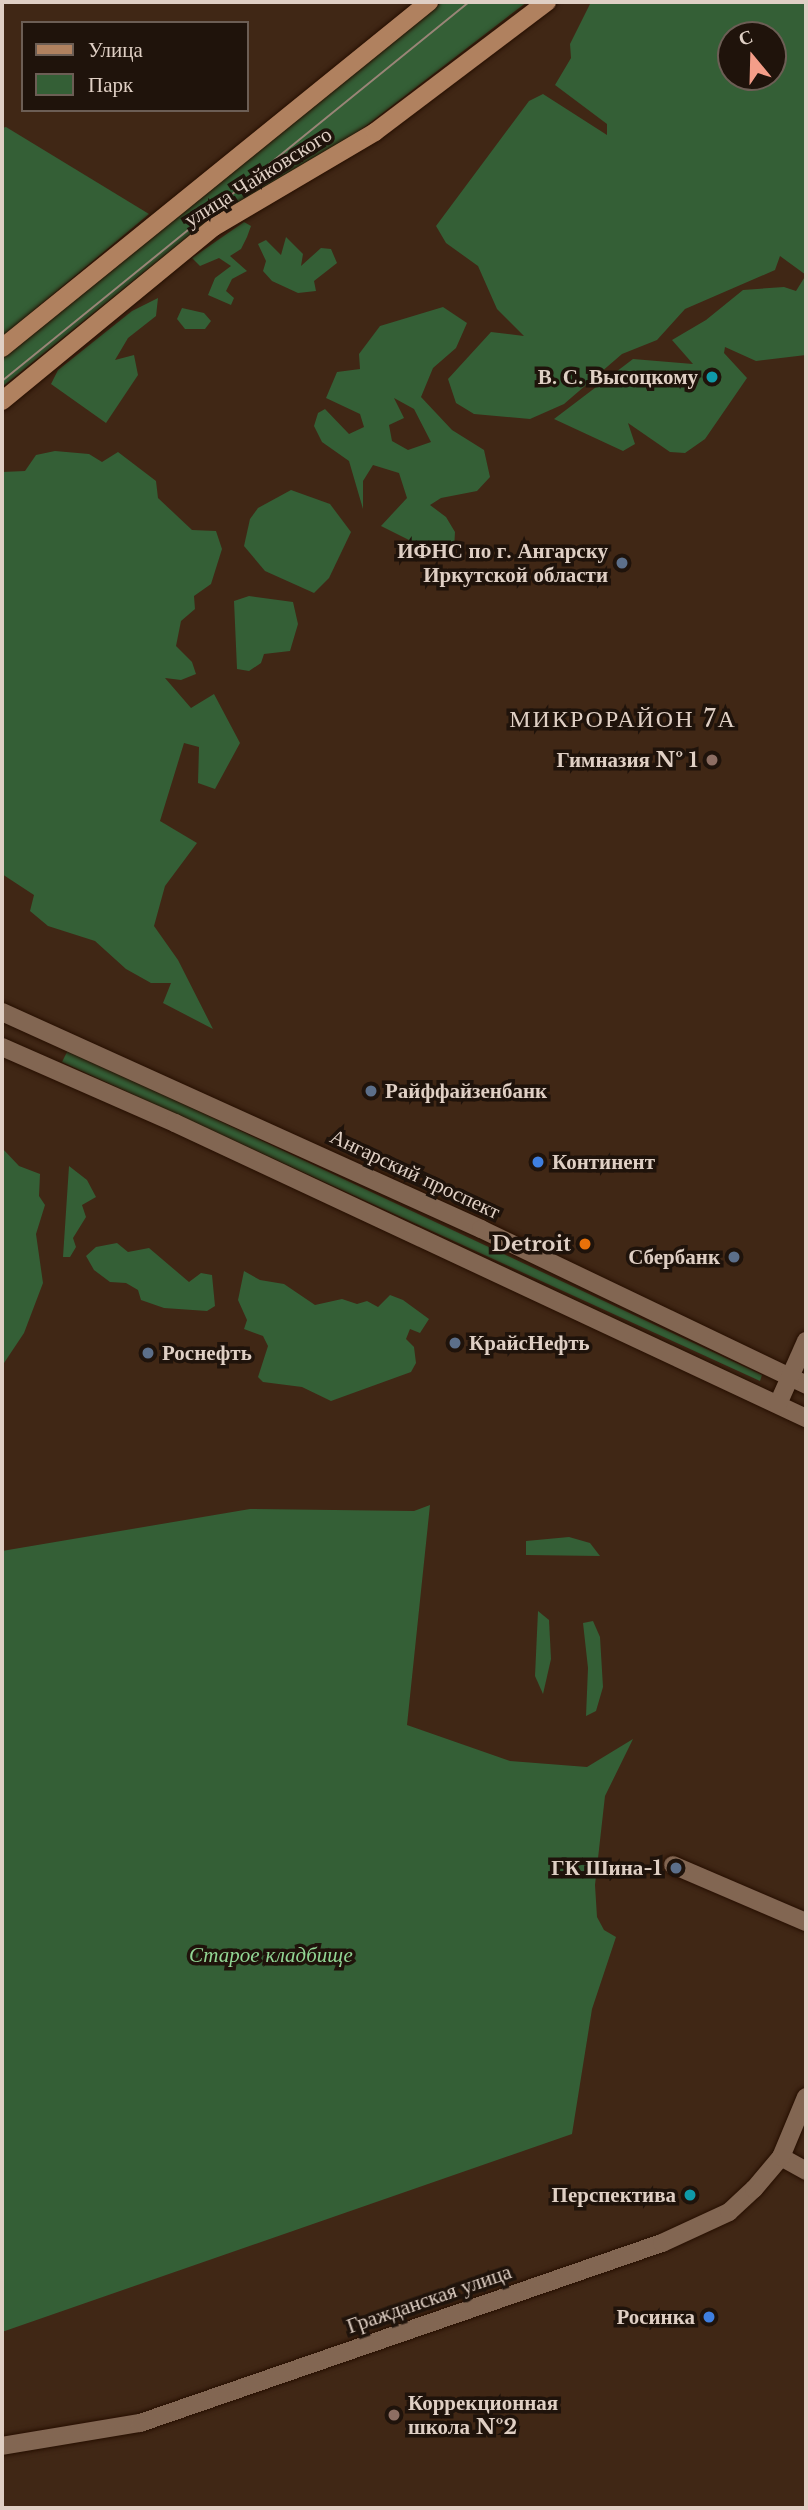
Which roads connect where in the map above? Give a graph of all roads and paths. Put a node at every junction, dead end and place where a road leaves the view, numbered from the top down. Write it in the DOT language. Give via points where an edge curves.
graph roads {
  1 [pos="429,2"];
  2 [pos="547,2"];
  3 [pos="2,348"];
  4 [pos="2,401"];
  5 [pos="2,1012"];
  6 [pos="63,1038"];
  7 [pos="5,1050"];
  8 [pos="48,1067"];
  9 [pos="806,1341"];
  10 [pos="789,1378"];
  11 [pos="806,1385"];
  12 [pos="778,1404"];
  13 [pos="806,1418"];
  14 [pos="673,1865"];
  15 [pos="806,1923"];
  16 [pos="806,2097"];
  17 [pos="781,2157"];
  18 [pos="806,2171"];
  19 [pos="2,2446"];
  1 -- 3 [label="main road"];
  2 -- 4 [label="main road, улица Чайковского" via="375,131 214,227"];
  5 -- 6 [label="street, Ангарский проспект"];
  6 -- 8 [label="street"];
  6 -- 10 [label="street, Ангарский проспект" via="469,1224"];
  7 -- 8 [label="street"];
  8 -- 12 [label="street"];
  9 -- 10 [label="street"];
  10 -- 11 [label="street, Ангарский проспект"];
  10 -- 12 [label="street"];
  12 -- 13 [label="street"];
  14 -- 15 [label="street"];
  16 -- 17 [label="street, Гражданская улица"];
  17 -- 18 [label="street"];
  17 -- 19 [label="street, Гражданская улица" via="729,2212 662,2243 140,2423"];
}
